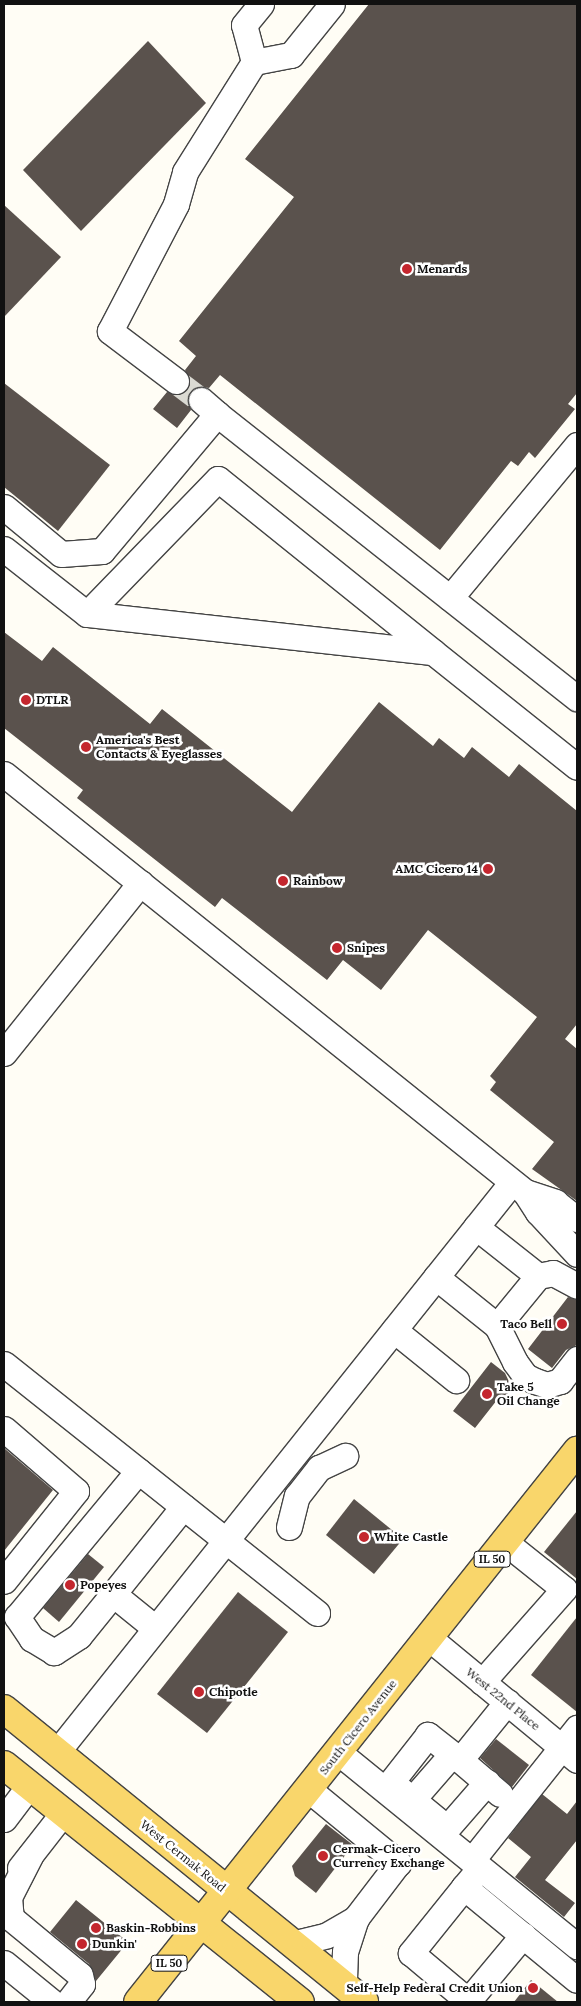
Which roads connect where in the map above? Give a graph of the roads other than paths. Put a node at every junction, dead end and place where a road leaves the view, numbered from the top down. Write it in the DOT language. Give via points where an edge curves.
graph roads {
  1 [pos="262,4"];
  2 [pos="332,4"];
  3 [pos="254,62"];
  4 [pos="172,377"];
  5 [pos="577,445"];
  6 [pos="4,507"];
  7 [pos="4,549"];
  8 [pos="450,598"];
  9 [pos="87,614"];
  10 [pos="433,652"];
  11 [pos="577,698"];
  12 [pos="577,767"];
  13 [pos="4,774"];
  14 [pos="140,883"];
  15 [pos="4,1053"];
  16 [pos="519,1187"];
  17 [pos="577,1219"];
  18 [pos="476,1227"];
  19 [pos="577,1254"];
  20 [pos="538,1276"];
  21 [pos="436,1277"];
  22 [pos="577,1286"];
  23 [pos="496,1326"];
  24 [pos="394,1330"];
  25 [pos="577,1359"];
  26 [pos="4,1364"];
  27 [pos="456,1380"];
  28 [pos="4,1429"];
  29 [pos="577,1451"];
  30 [pos="345,1456"];
  31 [pos="138,1471"];
  32 [pos="183,1507"];
  33 [pos="289,1527"];
  34 [pos="225,1540"];
  35 [pos="505,1542"];
  36 [pos="4,1580"];
  37 [pos="113,1594"];
  38 [pos="317,1613"];
  39 [pos="155,1628"];
  40 [pos="429,1638"];
  41 [pos="482,1682"];
  42 [pos="507,1702"];
  43 [pos="4,1709"];
  44 [pos="577,1728"];
  45 [pos="57,1752"];
  46 [pos="338,1752"];
  47 [pos="570,1754"];
  48 [pos="456,1757"];
  49 [pos="4,1765"];
  50 [pos="29,1786"];
  51 [pos="308,1789"];
  52 [pos="63,1813"];
  53 [pos="4,1819"];
  54 [pos="30,1856"];
  55 [pos="476,1864"];
  56 [pos="464,1887"];
  57 [pos="4,1889"];
  58 [pos="226,1891"];
  59 [pos="356,1918"];
  60 [pos="200,1923"];
  61 [pos="523,1935"];
  62 [pos="292,1944"];
  63 [pos="577,1946"];
  64 [pos="4,1963"];
  65 [pos="573,1979"];
  66 [pos="354,1994"];
  67 [pos="52,2002"];
  68 [pos="68,2002"];
  69 [pos="138,2002"];
  70 [pos="300,2002"];
  71 [pos="467,2002"];
  1 -- 3 [label="street" via="244,25"];
  2 -- 3 [label="street" via="291,55"];
  3 -- 4 [label="street" via="185,172 176,204 110,331"];
  5 -- 8 [label="street"];
  6 -- 8 [label="street" via="61,554 102,551 205,404"];
  7 -- 9 [label="street"];
  8 -- 11 [label="street"];
  9 -- 10 [label="street"];
  9 -- 10 [label="street" via="218,479"];
  10 -- 12 [label="street"];
  13 -- 14 [label="street"];
  14 -- 15 [label="street"];
  14 -- 16 [label="street"];
  16 -- 17 [label="street" via="555,1202"];
  16 -- 18 [label="street"];
  16 -- 19 [label="street"];
  18 -- 20 [label="street"];
  18 -- 21 [label="street"];
  20 -- 22 [label="street" via="553,1273"];
  20 -- 23 [label="street"];
  21 -- 23 [label="street"];
  21 -- 24 [label="street"];
  23 -- 25 [label="street" via="525,1376 536,1382 546,1385 560,1381"];
  24 -- 27 [label="street"];
  24 -- 34 [label="street"];
  26 -- 31 [label="street"];
  28 -- 36 [label="street" via="76,1491"];
  29 -- 35 [label="main road, South Cicero Avenue / IL 50"];
  30 -- 33 [label="street" via="319,1468 296,1496"];
  31 -- 32 [label="street"];
  31 -- 37 [label="street" via="17,1617 32,1639 54,1652 79,1636"];
  32 -- 34 [label="street"];
  32 -- 37 [label="street"];
  34 -- 38 [label="street"];
  34 -- 39 [label="street"];
  35 -- 40 [label="main road, South Cicero Avenue / IL 50"];
  35 -- 41 [label="street" via="564,1589"];
  37 -- 39 [label="street"];
  39 -- 45 [label="street"];
  40 -- 41 [label="street, West 22nd Place"];
  40 -- 46 [label="main road, South Cicero Avenue / IL 50"];
  41 -- 42 [label="street, West 22nd Place"];
  42 -- 47 [label="street, West 22nd Place"];
  42 -- 48 [label="street"];
  43 -- 45 [label="main road, West Cermak Road"];
  44 -- 47 [label="street"];
  45 -- 58 [label="main road, West Cermak Road"];
  46 -- 51 [label="main road, South Cicero Avenue / IL 50"];
  46 -- 55 [label="street"];
  47 -- 55 [label="street"];
  48 -- 48 [label="street" via="412,1800 447,1828 494,1788"];
  49 -- 50 [label="main road"];
  50 -- 52 [label="main road"];
  50 -- 53 [label="street"];
  51 -- 58 [label="main road, South Cicero Avenue / IL 50"];
  51 -- 59 [label="street" via="398,1863"];
  52 -- 54 [label="street"];
  52 -- 60 [label="main road"];
  54 -- 57 [label="street"];
  54 -- 68 [label="street" via="9,1897 11,1918 80,1975 82,1984"];
  55 -- 56 [label="street"];
  55 -- 63 [label="street"];
  56 -- 61 [label="street"];
  56 -- 71 [label="street" via="411,1953"];
  58 -- 60 [label="main road, South Cicero Avenue / IL 50"];
  58 -- 62 [label="main road, West Cermak Road"];
  59 -- 62 [label="street" via="326,1935"];
  59 -- 66 [label="street" via="345,1951"];
  60 -- 69 [label="main road, South Cicero Avenue / IL 50"];
  60 -- 70 [label="main road"];
  61 -- 65 [label="street"];
  61 -- 71 [label="street"];
  62 -- 66 [label="main road, West Cermak Road"];
  64 -- 67 [label="street"];
}
